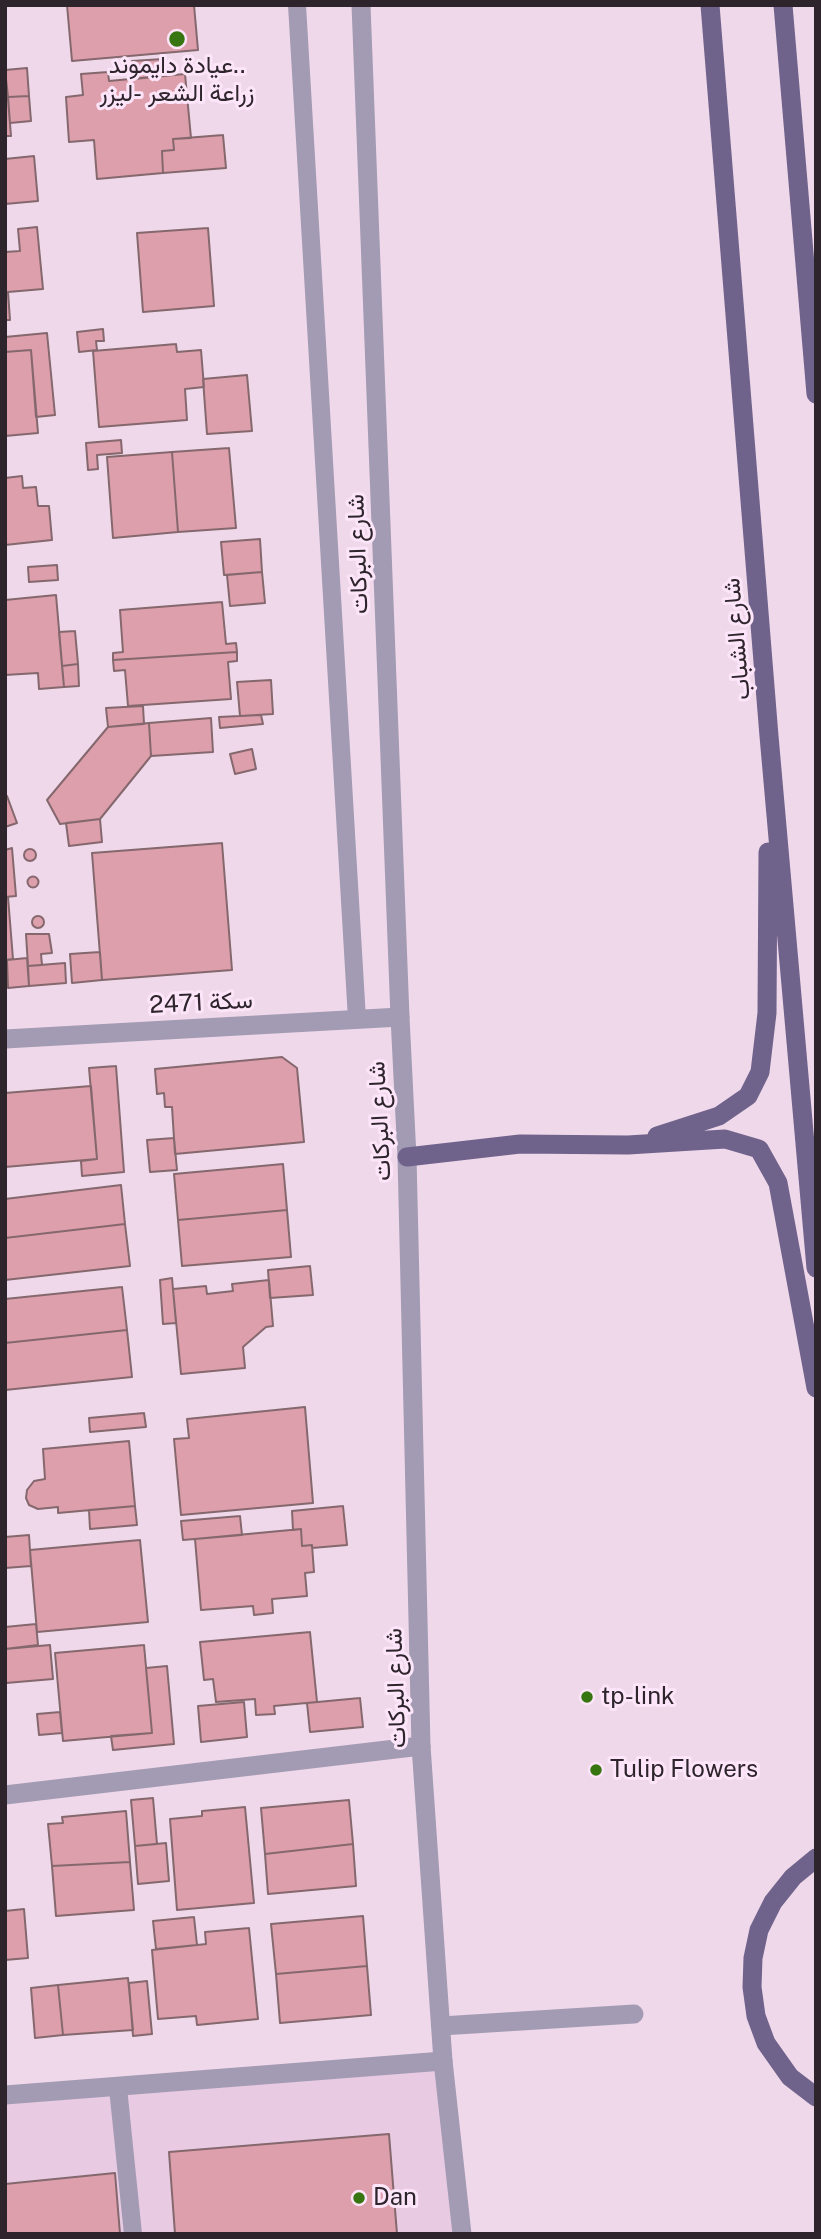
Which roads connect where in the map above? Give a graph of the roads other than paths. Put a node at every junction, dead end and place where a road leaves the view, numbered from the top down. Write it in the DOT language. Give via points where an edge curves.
graph roads {
  1 [pos="297,5"];
  2 [pos="361,5"];
  3 [pos="710,5"];
  4 [pos="783,5"];
  5 [pos="816,394"];
  6 [pos="769,736"];
  7 [pos="400,1017"];
  8 [pos="357,1019"];
  9 [pos="5,1039"];
  10 [pos="628,1145"];
  11 [pos="407,1157"];
  12 [pos="816,1268"];
  13 [pos="816,1388"];
  14 [pos="421,1746"];
  15 [pos="5,1795"];
  16 [pos="816,1858"];
  17 [pos="634,2014"];
  18 [pos="441,2026"];
  19 [pos="443,2061"];
  20 [pos="799,2086"];
  21 [pos="118,2088"];
  22 [pos="5,2095"];
  23 [pos="816,2097"];
  24 [pos="816,2109"];
  25 [pos="133,2234"];
  26 [pos="463,2234"];
  1 -- 8 [label="lane"];
  2 -- 7 [label="street, شارع البركات"];
  3 -- 6 [label="main road, شارع الشباب"];
  4 -- 5 [label="main road"];
  6 -- 10 [label="main road" via="767,1013 760,1072 748,1096 719,1116"];
  6 -- 12 [label="main road, شارع الشباب"];
  7 -- 8 [label="street, سكة 2471"];
  7 -- 11 [label="street, شارع البركات"];
  8 -- 9 [label="street, سكة 2471"];
  10 -- 11 [label="main road" via="520,1144"];
  10 -- 13 [label="main road" via="725,1139 758,1149 778,1184"];
  11 -- 14 [label="street, شارع البركات"];
  14 -- 15 [label="street"];
  14 -- 18 [label="street, شارع البركات"];
  16 -- 20 [label="main road" via="773,1902 752,1958 756,2016 782,2068"];
  17 -- 18 [label="street"];
  18 -- 19 [label="street, شارع البركات"];
  19 -- 21 [label="street"];
  19 -- 26 [label="street, شارع البركات"];
  20 -- 23 [label="main road"];
  20 -- 24 [label="main road"];
  21 -- 22 [label="street"];
  21 -- 25 [label="lane"];
}
